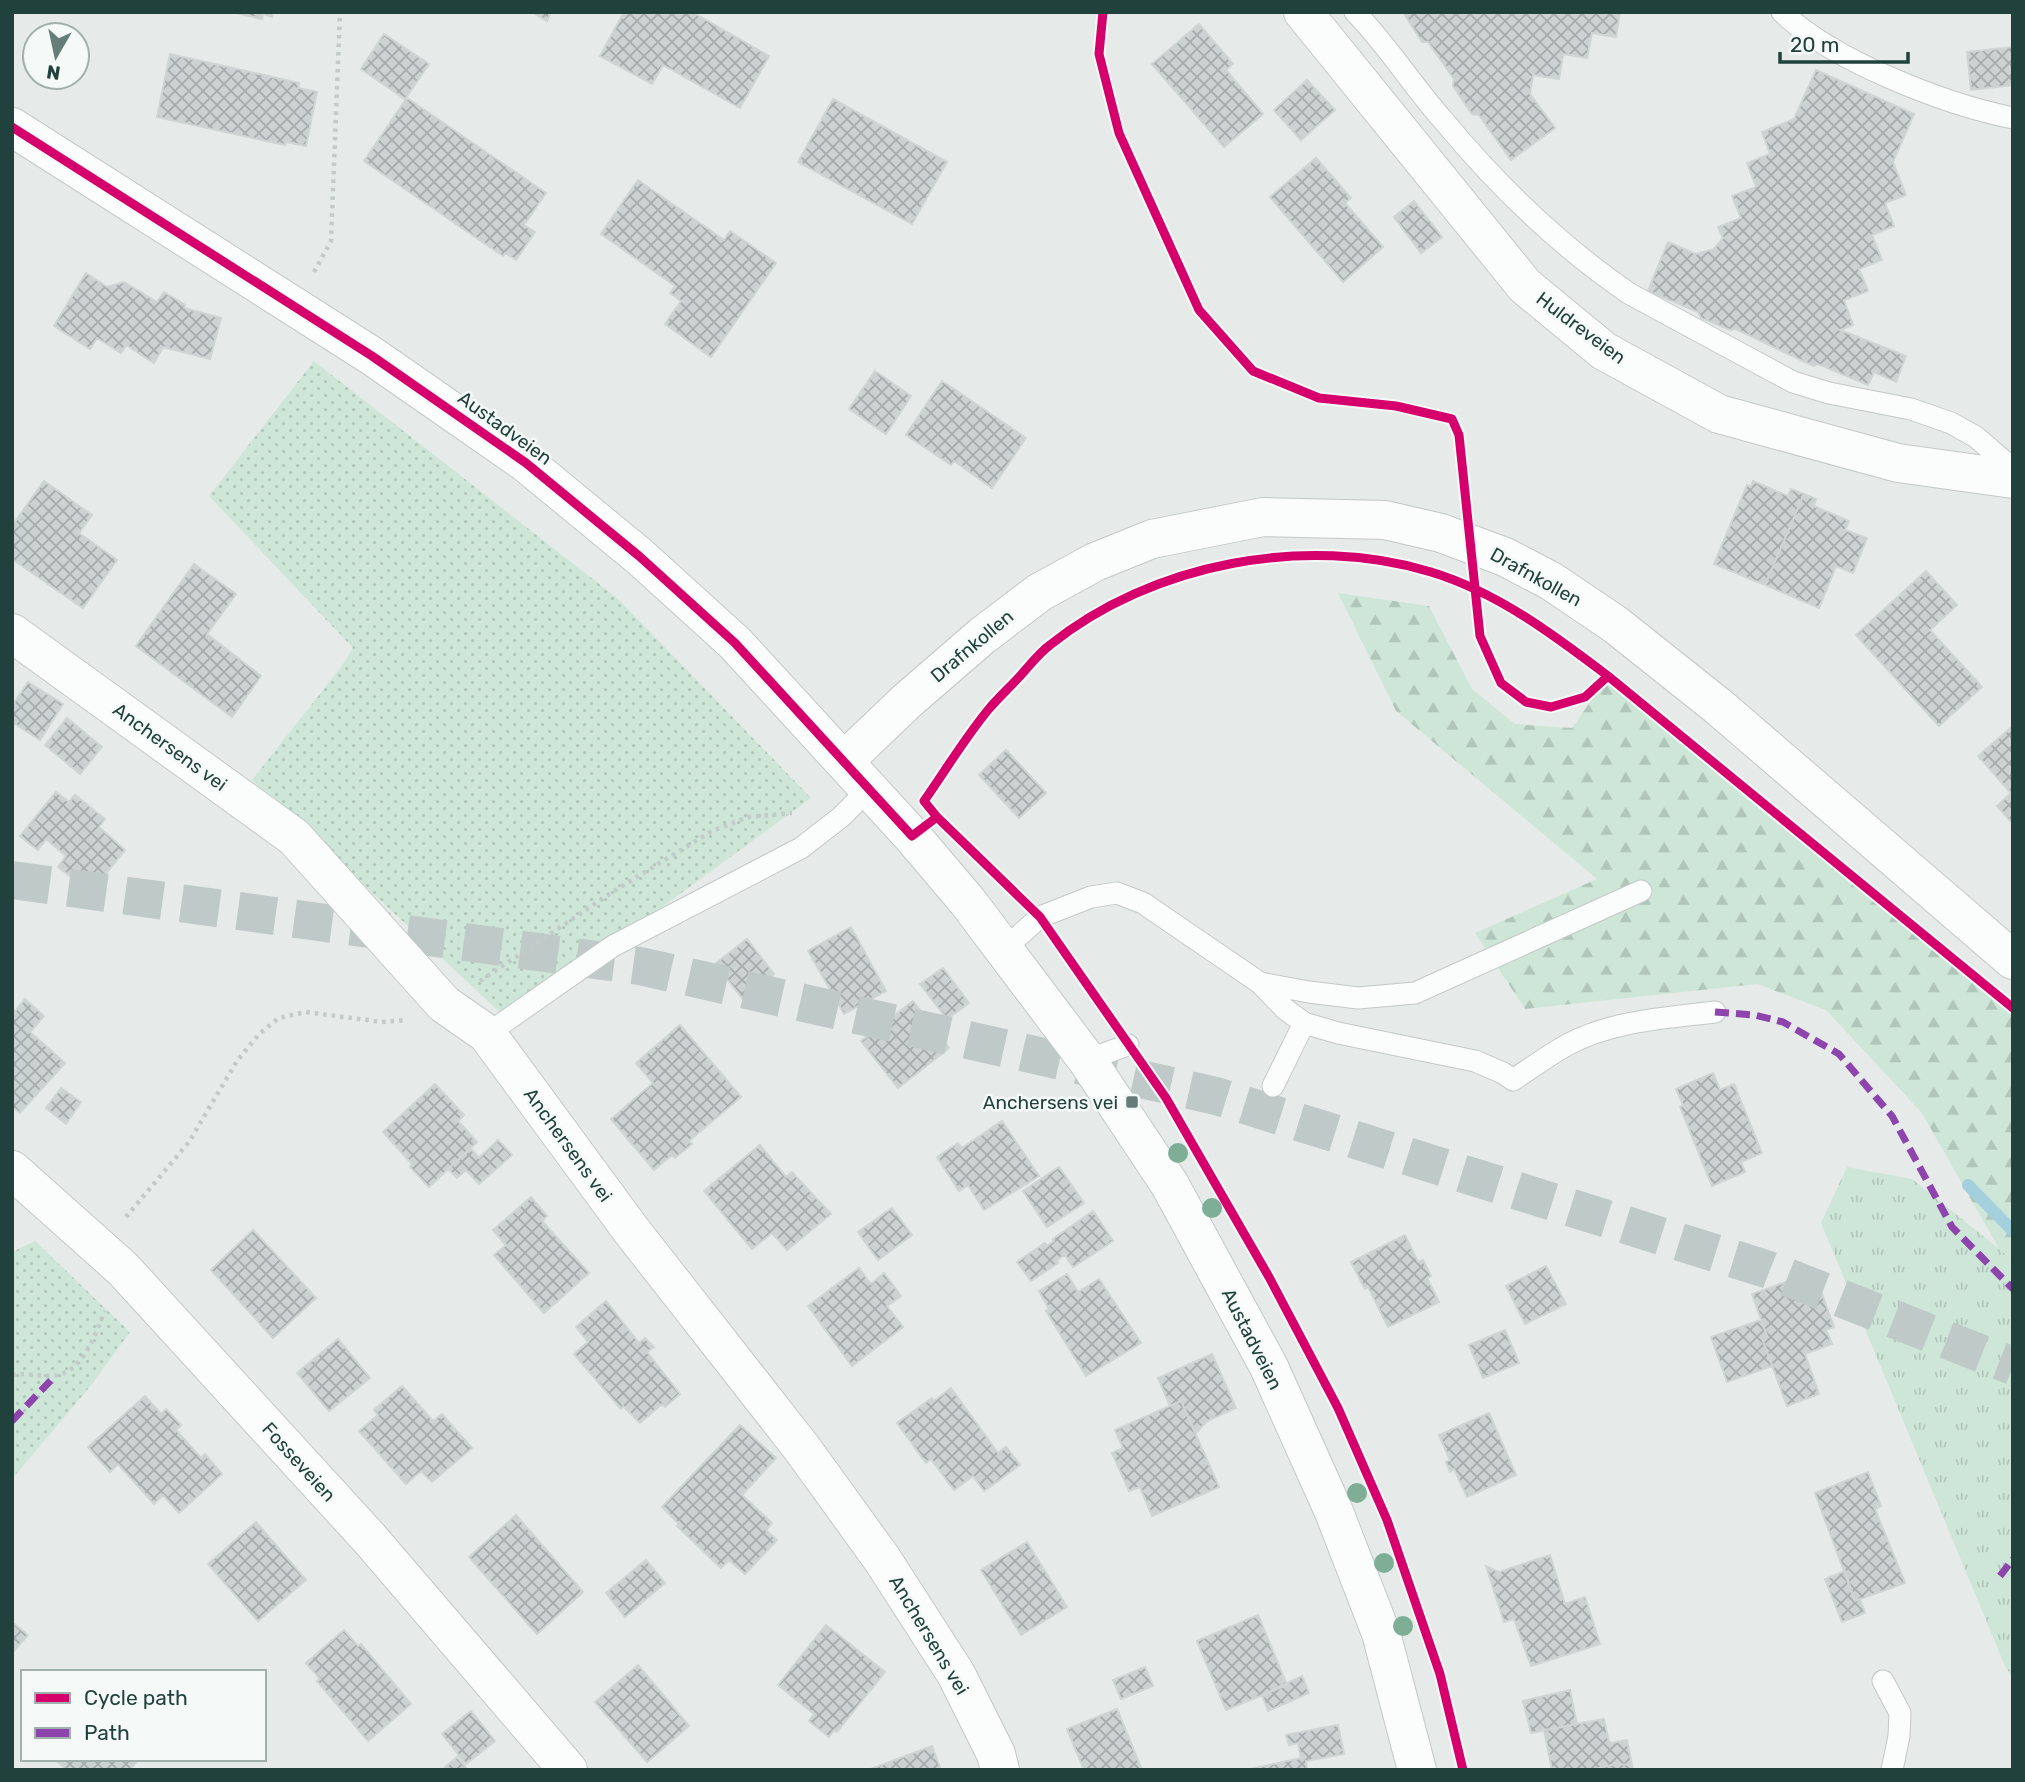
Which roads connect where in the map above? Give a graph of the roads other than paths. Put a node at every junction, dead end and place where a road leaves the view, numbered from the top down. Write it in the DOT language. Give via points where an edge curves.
graph roads {
  1 [pos="1303,12"];
  2 [pos="1355,12"];
  3 [pos="1782,12"];
  4 [pos="2013,118"];
  5 [pos="12,127"];
  6 [pos="2013,469"];
  7 [pos="2013,479"];
  8 [pos="12,633"];
  9 [pos="857,774"];
  10 [pos="1641,891"];
  11 [pos="1004,949"];
  12 [pos="2013,960"];
  13 [pos="1260,983"];
  14 [pos="1715,1012"];
  15 [pos="1304,1023"];
  16 [pos="487,1034"];
  17 [pos="1128,1045"];
  18 [pos="1087,1060"];
  19 [pos="1273,1086"];
  20 [pos="12,1170"];
  21 [pos="1883,1681"];
  22 [pos="568,1770"];
  23 [pos="1000,1770"];
  24 [pos="1417,1770"];
  25 [pos="1892,1770"];
  1 -- 7 [label="street, Huldreveien" via="1525,286 1604,351 1719,414 1898,463"];
  2 -- 6 [label="lane" via="1500,185 1608,279 1786,379 1951,423 1976,437"];
  3 -- 4 [label="lane" via="1794,24 1874,70 1979,111"];
  5 -- 9 [label="street, Austadveien" via="372,356 526,463 735,643"];
  8 -- 16 [label="street, Anchersens vei" via="294,837 444,1004"];
  9 -- 11 [label="street, Austadveien"];
  9 -- 12 [label="street, Drafnkollen" via="908,700 1040,592 1095,562 1152,539 1263,517 1385,520 1441,533 1506,557 1616,625 1719,707"];
  9 -- 16 [label="lane" via="841,817 801,848 613,946"];
  10 -- 13 [label="lane" via="1415,993 1359,998"];
  11 -- 13 [label="lane" via="1040,917 1091,897 1117,893 1143,903"];
  11 -- 18 [label="street, Austadveien"];
  13 -- 15 [label="lane"];
  14 -- 15 [label="lane" via="1612,1028 1569,1044 1513,1080 1475,1060"];
  15 -- 19 [label="lane"];
  16 -- 23 [label="street, Anchersens vei" via="882,1559 956,1674"];
  17 -- 18 [label="lane"];
  18 -- 24 [label="street, Austadveien" via="1170,1185 1269,1367 1334,1512 1381,1633"];
  20 -- 22 [label="street, Fosseveien" via="112,1258 370,1539"];
  21 -- 25 [label="lane" via="1900,1713"];
}
